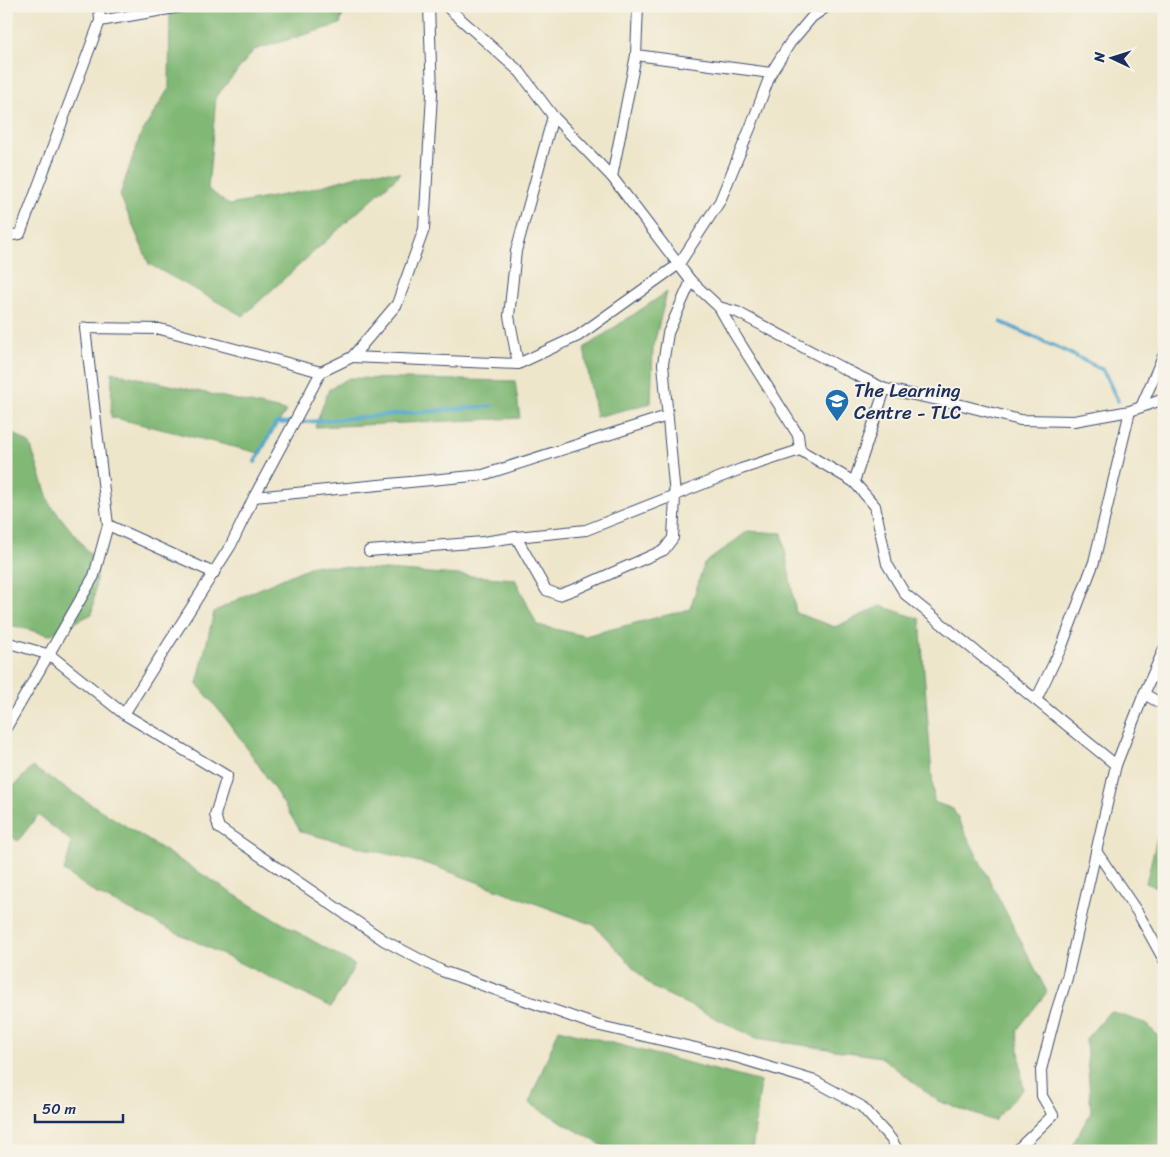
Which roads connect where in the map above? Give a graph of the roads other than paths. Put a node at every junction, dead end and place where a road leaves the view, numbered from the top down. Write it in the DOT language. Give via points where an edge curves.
graph roads {
  1 [pos="99,6"];
  2 [pos="186,6"];
  3 [pos="429,6"];
  4 [pos="446,6"];
  5 [pos="638,6"];
  6 [pos="828,6"];
  7 [pos="100,21"];
  8 [pos="636,55"];
  9 [pos="771,73"];
  10 [pos="552,116"];
  11 [pos="612,177"];
  12 [pos="6,236"];
  13 [pos="679,264"];
  14 [pos="691,281"];
  15 [pos="718,307"];
  16 [pos="1164,354"];
  17 [pos="352,357"];
  18 [pos="518,364"];
  19 [pos="321,372"];
  20 [pos="885,389"];
  21 [pos="1164,399"];
  22 [pos="1141,407"];
  23 [pos="1130,411"];
  24 [pos="667,416"];
  25 [pos="800,450"];
  26 [pos="854,482"];
  27 [pos="674,496"];
  28 [pos="254,497"];
  29 [pos="108,524"];
  30 [pos="516,537"];
  31 [pos="369,551"];
  32 [pos="214,573"];
  33 [pos="6,642"];
  34 [pos="1164,649"];
  35 [pos="50,656"];
  36 [pos="1144,694"];
  37 [pos="1036,700"];
  38 [pos="1164,705"];
  39 [pos="124,714"];
  40 [pos="6,728"];
  41 [pos="1116,765"];
  42 [pos="1096,851"];
  43 [pos="1164,960"];
  44 [pos="1017,1150"];
  45 [pos="898,1151"];
  1 -- 7 [label="street"];
  2 -- 7 [label="street"];
  3 -- 17 [label="street" via="432,94 424,229 397,304"];
  4 -- 10 [label="street" via="520,72"];
  5 -- 8 [label="street"];
  6 -- 9 [label="street" via="812,18 790,43"];
  7 -- 12 [label="street" via="20,234"];
  8 -- 9 [label="street"];
  8 -- 11 [label="street"];
  9 -- 13 [label="street" via="720,201"];
  10 -- 11 [label="street"];
  10 -- 18 [label="street" via="516,251 509,316"];
  11 -- 13 [label="street"];
  13 -- 14 [label="street"];
  13 -- 18 [label="street" via="578,336"];
  14 -- 15 [label="street"];
  14 -- 24 [label="street" via="668,333 663,364"];
  15 -- 20 [label="street" via="737,312"];
  15 -- 25 [label="street" via="798,435"];
  16 -- 22 [label="street"];
  17 -- 18 [label="street"];
  17 -- 19 [label="street"];
  19 -- 28 [label="street"];
  19 -- 29 [label="street" via="160,329 85,328"];
  20 -- 23 [label="street" via="1020,420 1074,421"];
  20 -- 26 [label="street"];
  21 -- 22 [label="street"];
  22 -- 23 [label="street"];
  23 -- 37 [label="street" via="1094,562 1062,646"];
  24 -- 27 [label="street"];
  24 -- 28 [label="street" via="483,475"];
  25 -- 26 [label="street"];
  25 -- 27 [label="street"];
  26 -- 37 [label="street" via="875,506 887,564 905,594"];
  27 -- 30 [label="street" via="586,530"];
  27 -- 30 [label="street" via="673,538 664,550 559,595 546,590"];
  28 -- 32 [label="street"];
  29 -- 32 [label="street"];
  29 -- 35 [label="street" via="94,576"];
  30 -- 31 [label="street"];
  32 -- 39 [label="street"];
  33 -- 35 [label="street"];
  34 -- 36 [label="street"];
  35 -- 39 [label="street"];
  35 -- 40 [label="street"];
  36 -- 38 [label="street"];
  36 -- 41 [label="street"];
  37 -- 41 [label="street"];
  39 -- 45 [label="street" via="227,776 215,815 220,828 384,941 442,971 596,1025 740,1058 815,1081 860,1106"];
  41 -- 42 [label="street"];
  42 -- 43 [label="street" via="1138,913"];
  42 -- 44 [label="street" via="1067,978 1041,1070 1042,1096 1053,1115"];
}
